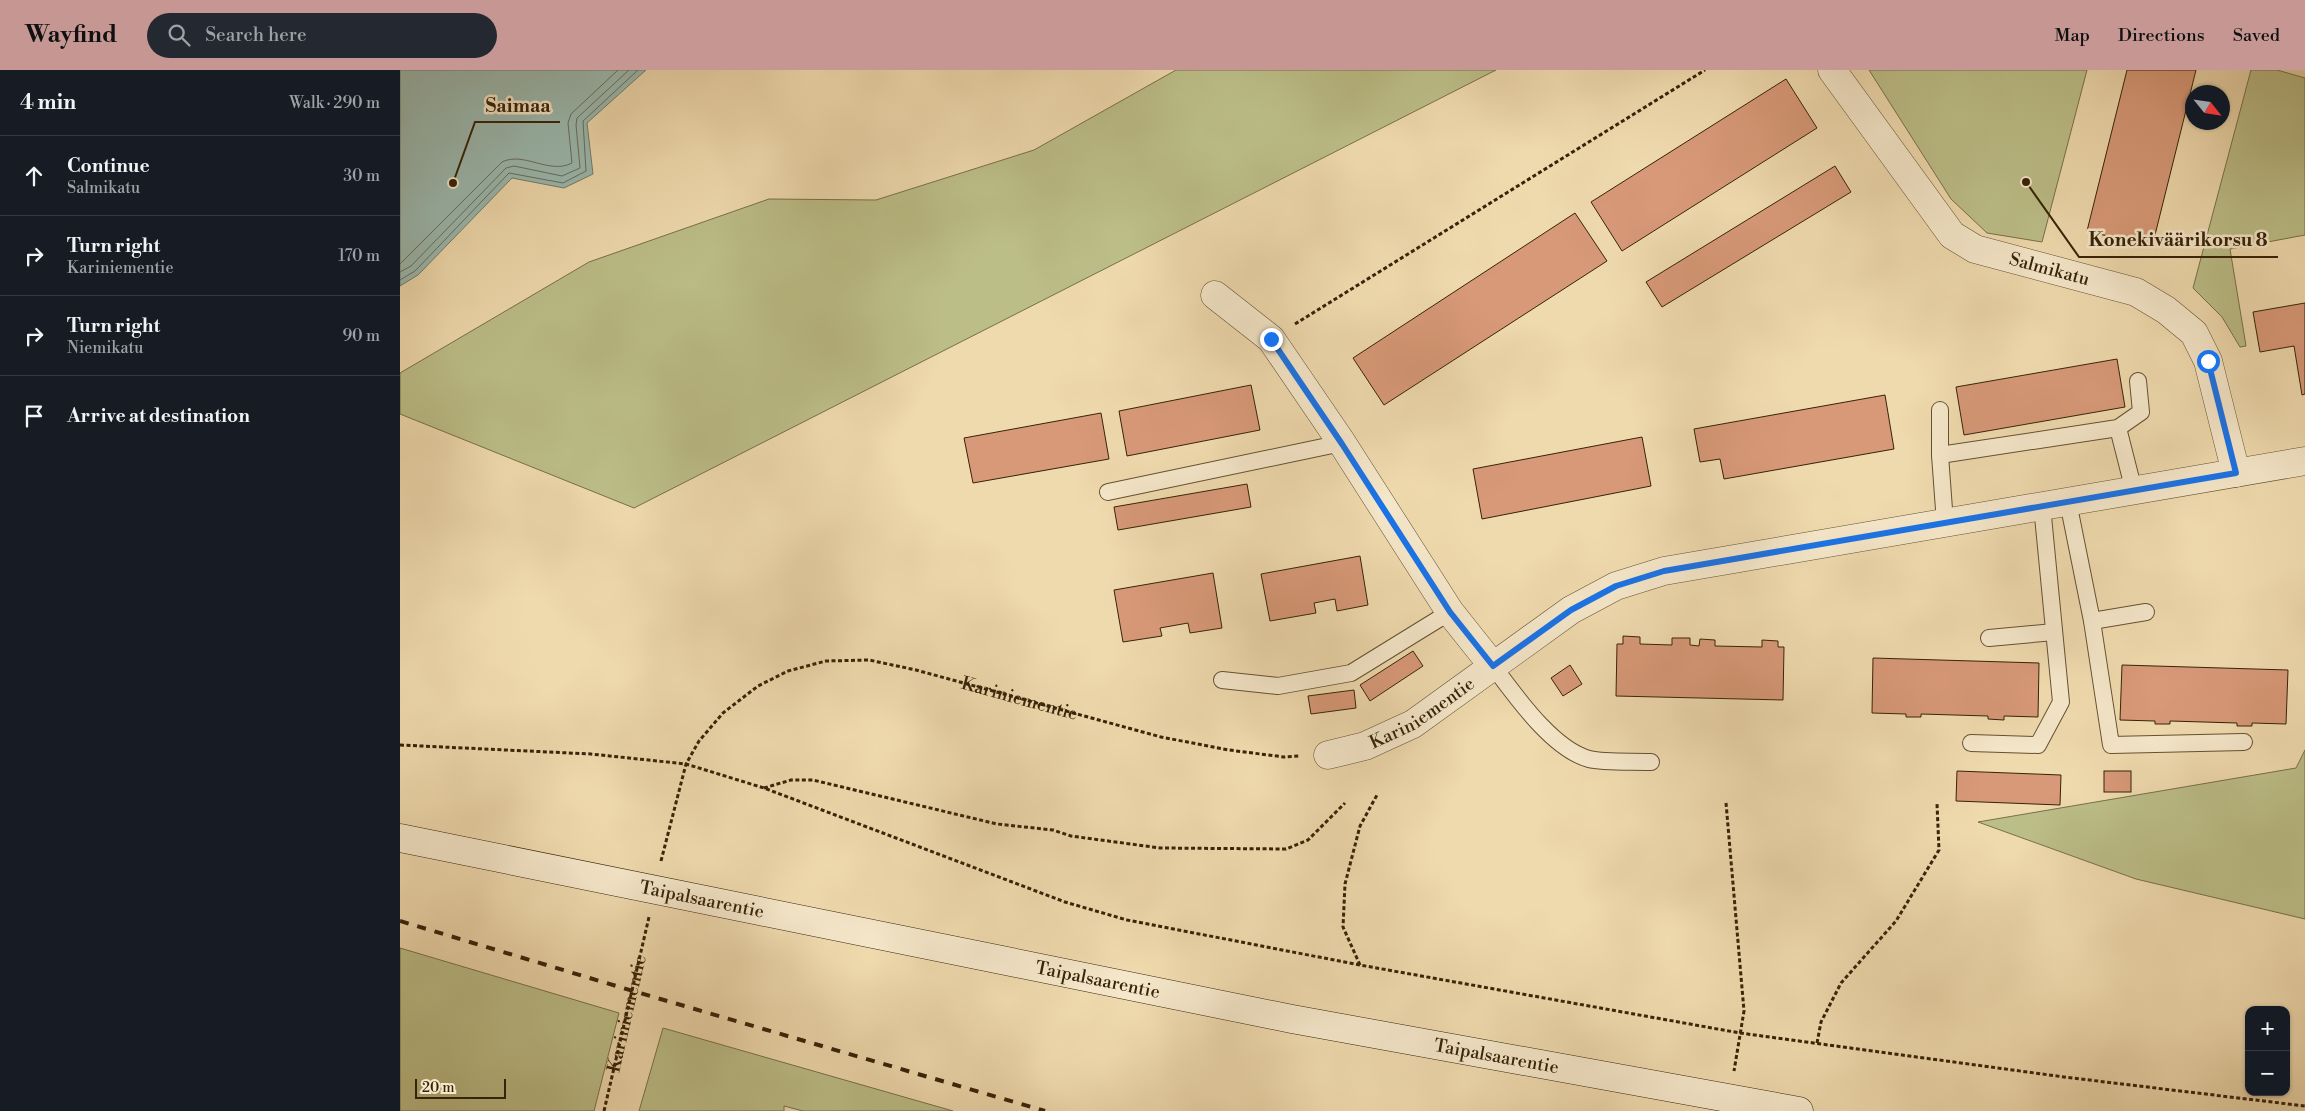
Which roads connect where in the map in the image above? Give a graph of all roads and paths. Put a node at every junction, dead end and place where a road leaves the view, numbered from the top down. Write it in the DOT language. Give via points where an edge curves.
graph roads {
  1 [pos="1704,70"];
  2 [pos="1832,70"];
  3 [pos="1215,296"];
  4 [pos="1271,339"];
  5 [pos="2138,381"];
  6 [pos="1940,410"];
  7 [pos="2118,428"];
  8 [pos="1342,444"];
  9 [pos="1940,454"];
  10 [pos="2305,461"];
  11 [pos="2236,473"];
  12 [pos="2134,491"];
  13 [pos="1108,492"];
  14 [pos="2055,504"];
  15 [pos="1945,522"];
  16 [pos="1450,612"];
  17 [pos="2146,612"];
  18 [pos="2092,621"];
  19 [pos="2054,632"];
  20 [pos="1989,638"];
  21 [pos="1493,666"];
  22 [pos="1222,680"];
  23 [pos="2244,742"];
  24 [pos="1971,743"];
  25 [pos="400,745"];
  26 [pos="1328,755"];
  27 [pos="1651,762"];
  28 [pos="686,764"];
  29 [pos="764,788"];
  30 [pos="1376,795"];
  31 [pos="1345,803"];
  32 [pos="1726,803"];
  33 [pos="1937,804"];
  34 [pos="400,838"];
  35 [pos="660,866"];
  36 [pos="649,916"];
  37 [pos="1360,965"];
  38 [pos="1740,1032"];
  39 [pos="1817,1043"];
  40 [pos="1730,1098"];
  41 [pos="2305,1106"];
  42 [pos="604,1111"];
  43 [pos="1799,1111"];
  1 -- 4 [label="path"];
  2 -- 11 [label="street, Salmikatu" via="1952,236 1975,249 2136,292 2166,310 2194,333 2208,361"];
  3 -- 4 [label="street"];
  4 -- 8 [label="street"];
  5 -- 7 [label="lane" via="2141,412"];
  6 -- 9 [label="lane"];
  7 -- 9 [label="lane"];
  7 -- 12 [label="lane"];
  8 -- 13 [label="lane"];
  8 -- 16 [label="street"];
  9 -- 15 [label="lane"];
  10 -- 11 [label="street, Kariniementie"];
  11 -- 12 [label="street, Kariniementie"];
  12 -- 14 [label="street, Kariniementie"];
  14 -- 15 [label="street, Kariniementie"];
  14 -- 18 [label="lane"];
  14 -- 19 [label="lane"];
  15 -- 21 [label="street, Kariniementie" via="1654,574 1616,586 1571,610"];
  16 -- 21 [label="street"];
  16 -- 22 [label="lane" via="1351,673 1278,686"];
  17 -- 18 [label="lane"];
  18 -- 23 [label="lane" via="2111,745"];
  19 -- 20 [label="lane"];
  19 -- 24 [label="lane" via="2061,702 2038,745"];
  21 -- 26 [label="street, Kariniementie" via="1413,724 1365,746"];
  21 -- 27 [label="lane" via="1531,717 1568,748 1589,759"];
  25 -- 28 [label="path" via="592,754"];
  26 -- 28 [label="path, Kariniementie" via="1284,757 1162,737 869,660 826,662 788,671 758,686 723,713 699,741"];
  28 -- 29 [label="path"];
  28 -- 35 [label="path, Kariniementie"];
  29 -- 31 [label="path" via="791,780 813,780 997,824 1160,848 1286,849 1308,840"];
  29 -- 37 [label="path" via="1065,902 1127,920"];
  30 -- 37 [label="path" via="1360,826 1345,884 1343,927"];
  32 -- 38 [label="path" via="1744,1011"];
  33 -- 39 [label="path" via="1939,850 1896,921 1841,983 1821,1022"];
  34 -- 40 [label="street, Taipalsaarentie" via="1292,1019"];
  36 -- 42 [label="path, Kariniementie"];
  37 -- 38 [label="path"];
  38 -- 39 [label="path"];
  38 -- 40 [label="path"];
  39 -- 41 [label="path"];
  40 -- 43 [label="street, Taipalsaarentie"];
}
